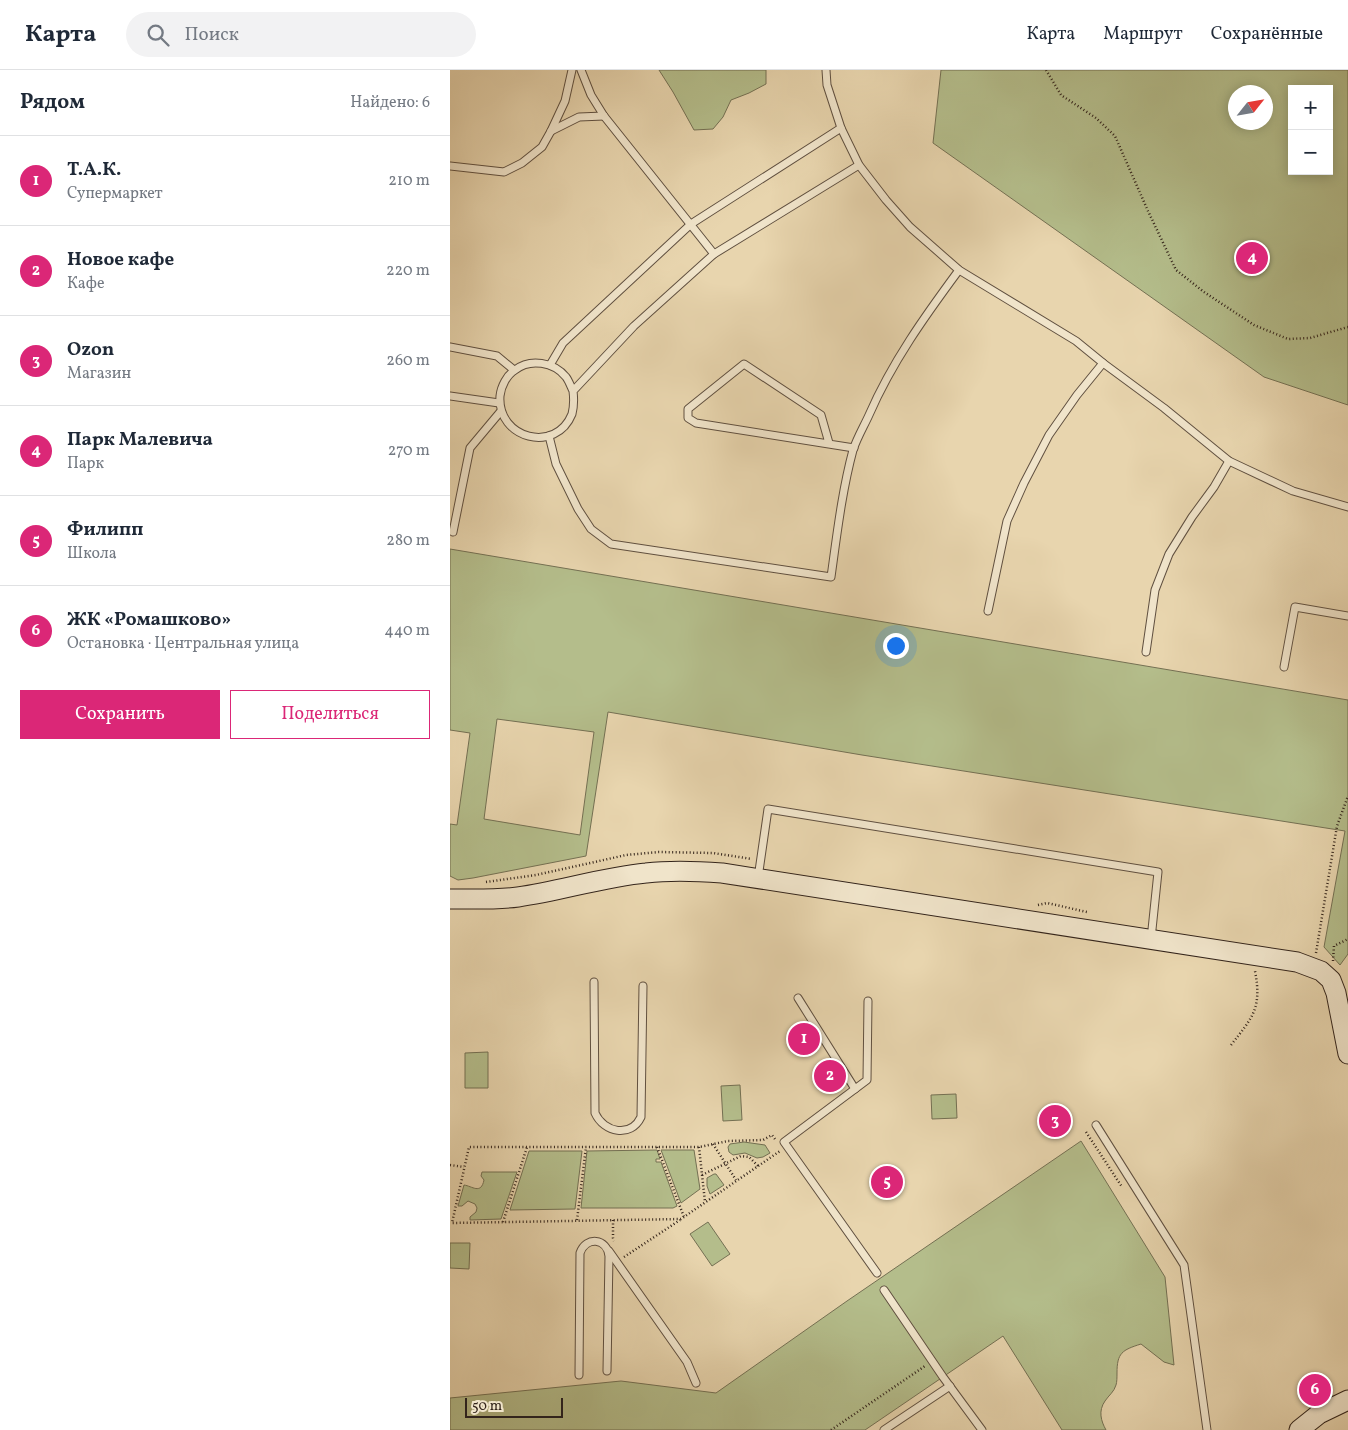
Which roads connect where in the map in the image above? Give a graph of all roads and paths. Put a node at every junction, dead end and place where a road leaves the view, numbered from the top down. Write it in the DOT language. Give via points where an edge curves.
graph roads {
  1 [pos="572,70"];
  2 [pos="581,70"];
  3 [pos="826,70"];
  4 [pos="1046,70"];
  5 [pos="604,116"];
  6 [pos="840,128"];
  7 [pos="551,131"];
  8 [pos="859,165"];
  9 [pos="450,166"];
  10 [pos="691,224"];
  11 [pos="714,254"];
  12 [pos="960,270"];
  13 [pos="1348,327"];
  14 [pos="450,347"];
  15 [pos="1103,363"];
  16 [pos="550,365"];
  17 [pos="514,370"];
  18 [pos="573,391"];
  19 [pos="450,396"];
  20 [pos="500,407"];
  21 [pos="548,436"];
  22 [pos="829,443"];
  23 [pos="854,448"];
  24 [pos="1229,461"];
  25 [pos="1348,507"];
  26 [pos="454,532"];
  27 [pos="988,611"];
  28 [pos="1348,616"];
  29 [pos="1146,652"];
  30 [pos="1284,667"];
  31 [pos="1348,796"];
  32 [pos="758,878"];
  33 [pos="450,899"];
  34 [pos="1348,939"];
  35 [pos="1151,940"];
  36 [pos="1316,952"];
  37 [pos="1255,971"];
  38 [pos="1331,980"];
  39 [pos="594,982"];
  40 [pos="643,986"];
  41 [pos="798,998"];
  42 [pos="868,1001"];
  43 [pos="1231,1045"];
  44 [pos="1348,1054"];
  45 [pos="855,1089"];
  46 [pos="1096,1125"];
  47 [pos="1086,1132"];
  48 [pos="713,1144"];
  49 [pos="527,1147"];
  50 [pos="586,1147"];
  51 [pos="657,1147"];
  52 [pos="699,1147"];
  53 [pos="784,1148"];
  54 [pos="725,1163"];
  55 [pos="450,1165"];
  56 [pos="758,1166"];
  57 [pos="464,1167"];
  58 [pos="702,1175"];
  59 [pos="736,1180"];
  60 [pos="1122,1187"];
  61 [pos="705,1202"];
  62 [pos="682,1218"];
  63 [pos="577,1220"];
  64 [pos="613,1220"];
  65 [pos="503,1222"];
  66 [pos="451,1224"];
  67 [pos="614,1242"];
  68 [pos="620,1250"];
  69 [pos="608,1251"];
  70 [pos="625,1257"];
  71 [pos="617,1262"];
  72 [pos="877,1274"];
  73 [pos="884,1290"];
  74 [pos="932,1361"];
  75 [pos="607,1371"];
  76 [pos="579,1375"];
  77 [pos="696,1382"];
  78 [pos="950,1386"];
  79 [pos="1348,1400"];
  80 [pos="831,1430"];
  81 [pos="884,1430"];
  82 [pos="982,1430"];
  83 [pos="1207,1430"];
  84 [pos="1299,1430"];
  1 -- 7 [label="lane" via="564,101"];
  2 -- 5 [label="lane"];
  3 -- 6 [label="lane"];
  4 -- 13 [label="path" via="1061,95 1096,118 1115,136 1176,270 1254,325 1288,338 1310,338"];
  5 -- 7 [label="lane" via="579,116"];
  5 -- 10 [label="lane"];
  6 -- 8 [label="lane"];
  6 -- 10 [label="lane"];
  7 -- 9 [label="lane" via="542,147 504,172"];
  8 -- 11 [label="lane"];
  8 -- 12 [label="lane" via="910,228"];
  10 -- 11 [label="lane"];
  10 -- 16 [label="lane" via="563,344"];
  11 -- 18 [label="lane" via="634,326"];
  12 -- 15 [label="lane" via="1076,341"];
  12 -- 23 [label="lane" via="897,358"];
  14 -- 17 [label="lane" via="497,356"];
  15 -- 24 [label="lane"];
  15 -- 27 [label="lane" via="1048,435 1024,483 1007,521"];
  16 -- 17 [label="lane" via="525,364"];
  16 -- 18 [label="lane" via="567,378"];
  17 -- 20 [label="lane" via="500,392"];
  18 -- 21 [label="lane" via="574,404 566,424"];
  19 -- 20 [label="lane"];
  20 -- 21 [label="lane" via="506,421 522,434 536,438"];
  20 -- 26 [label="lane" via="470,448"];
  21 -- 23 [label="lane" via="556,464 578,509 591,530 611,544 831,577"];
  22 -- 22 [label="lane" via="696,423 688,418 688,409 744,364 821,415"];
  22 -- 23 [label="lane"];
  24 -- 25 [label="lane" via="1293,490"];
  24 -- 29 [label="lane" via="1169,554 1155,590"];
  28 -- 30 [label="lane" via="1295,607"];
  31 -- 36 [label="path" via="1336,826"];
  32 -- 33 [label="street" via="676,870 518,897"];
  32 -- 35 [label="street"];
  32 -- 35 [label="lane" via="768,809 1158,872"];
  34 -- 38 [label="path" via="1334,946"];
  35 -- 38 [label="street" via="1297,962 1322,971"];
  37 -- 43 [label="path" via="1258,988 1256,1008"];
  38 -- 44 [label="street"];
  39 -- 40 [label="lane" via="595,1113 602,1124 617,1130 632,1127 641,1117"];
  41 -- 45 [label="lane"];
  42 -- 45 [label="lane" via="867,1080"];
  45 -- 53 [label="lane" via="784,1142"];
  46 -- 83 [label="lane" via="1184,1265"];
  47 -- 60 [label="path"];
  48 -- 52 [label="path"];
  48 -- 53 [label="path" via="728,1140 764,1140 772,1135"];
  48 -- 54 [label="path"];
  49 -- 50 [label="path"];
  49 -- 57 [label="path" via="469,1147"];
  49 -- 65 [label="path"];
  50 -- 51 [label="path"];
  50 -- 63 [label="path"];
  51 -- 52 [label="path"];
  51 -- 62 [label="path"];
  52 -- 58 [label="path"];
  53 -- 56 [label="path"];
  53 -- 72 [label="lane"];
  54 -- 56 [label="path" via="745,1156"];
  54 -- 58 [label="path"];
  54 -- 59 [label="path"];
  55 -- 57 [label="path"];
  56 -- 59 [label="path"];
  57 -- 66 [label="path"];
  58 -- 61 [label="path"];
  59 -- 61 [label="path"];
  61 -- 62 [label="path"];
  62 -- 64 [label="path"];
  62 -- 70 [label="path"];
  63 -- 64 [label="path"];
  63 -- 65 [label="path"];
  64 -- 67 [label="path"];
  65 -- 66 [label="path"];
  68 -- 70 [label="path"];
  69 -- 71 [label="lane"];
  69 -- 75 [label="lane"];
  69 -- 76 [label="lane" via="603,1243 594,1241 585,1245 580,1253"];
  70 -- 71 [label="path"];
  71 -- 77 [label="lane" via="687,1362"];
  73 -- 74 [label="lane"];
  74 -- 78 [label="lane"];
  74 -- 80 [label="path"];
  78 -- 81 [label="lane"];
  78 -- 82 [label="lane"];
  79 -- 84 [label="street" via="1319,1414"];
}
